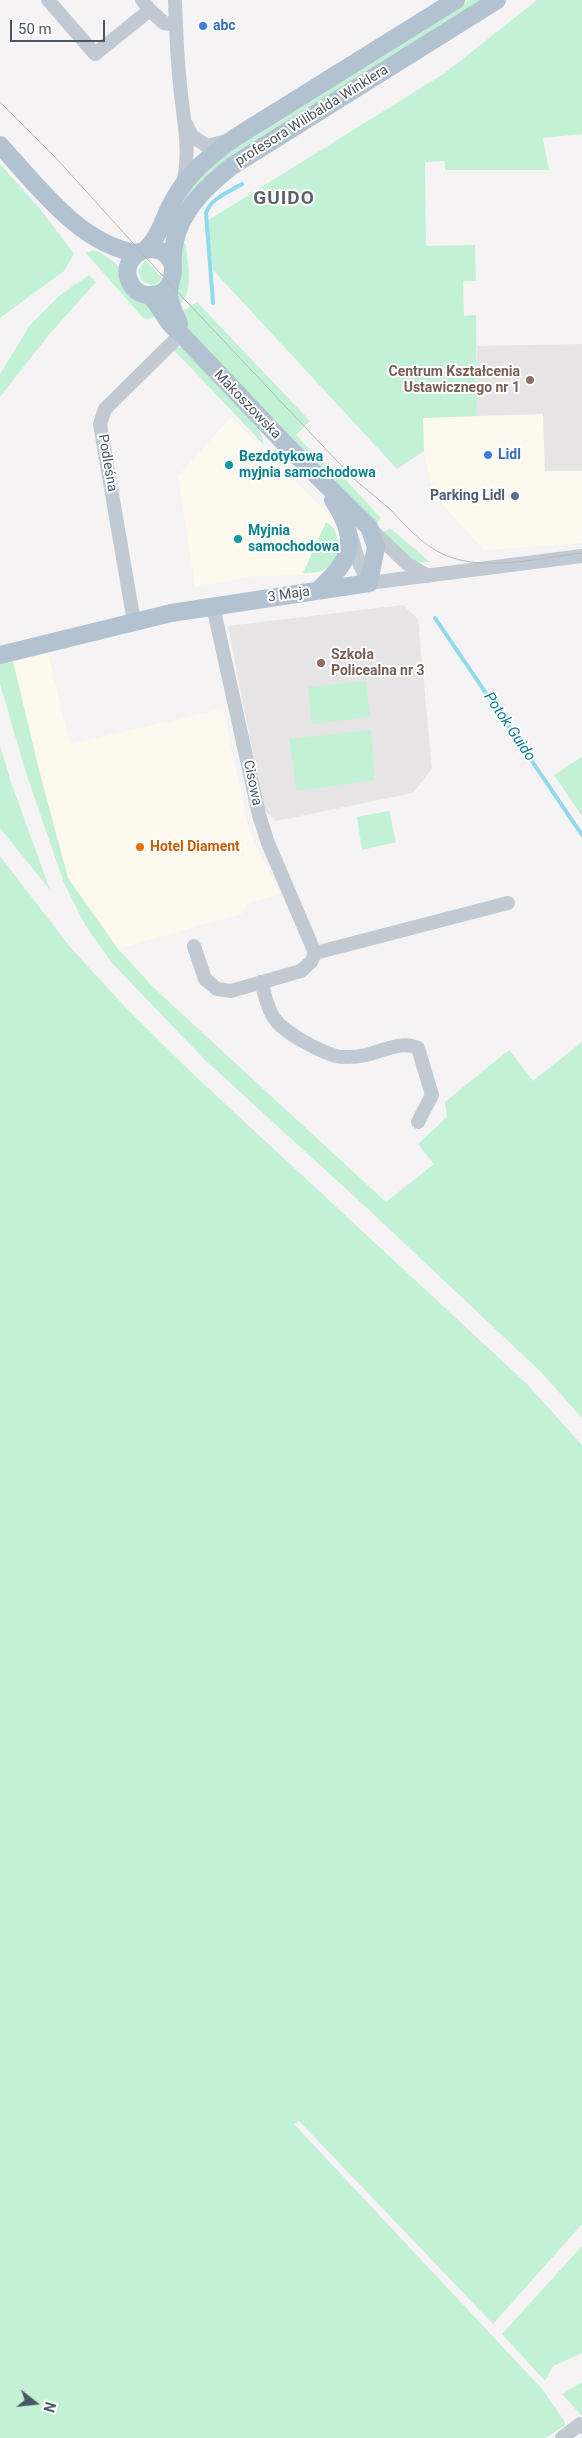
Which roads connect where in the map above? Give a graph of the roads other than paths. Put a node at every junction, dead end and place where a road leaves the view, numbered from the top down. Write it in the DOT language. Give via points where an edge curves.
graph roads {
  1 [pos="48,0"];
  2 [pos="175,0"];
  3 [pos="456,0"];
  4 [pos="497,0"];
  5 [pos="146,5"];
  6 [pos="176,25"];
  7 [pos="185,123"];
  8 [pos="236,137"];
  9 [pos="0,145"];
  10 [pos="181,188"];
  11 [pos="102,243"];
  12 [pos="142,251"];
  13 [pos="173,268"];
  14 [pos="127,271"];
  15 [pos="169,286"];
  16 [pos="149,295"];
  17 [pos="181,334"];
  18 [pos="314,474"];
  19 [pos="369,527"];
  20 [pos="350,536"];
  21 [pos="582,556"];
  22 [pos="428,576"];
  23 [pos="368,583"];
  24 [pos="317,591"];
  25 [pos="213,606"];
  26 [pos="134,622"];
  27 [pos="0,656"];
  28 [pos="508,903"];
  29 [pos="194,946"];
  30 [pos="315,952"];
  31 [pos="261,982"];
  32 [pos="418,1122"];
  33 [pos="581,2426"];
  34 [pos="562,2438"];
  1 -- 5 [label="street" via="95,54"];
  2 -- 6 [label="street"];
  3 -- 8 [label="main road, profesora Wilibalda Winklera"];
  4 -- 13 [label="main road, profesora Wilibalda Winklera" via="211,182 189,210 172,244"];
  5 -- 6 [label="street" via="164,23"];
  6 -- 7 [label="street"];
  7 -- 8 [label="street" via="192,136 207,146"];
  7 -- 10 [label="street" via="186,168"];
  8 -- 10 [label="main road, profesora Wilibalda Winklera" via="200,165"];
  9 -- 11 [label="main road, Makoszowska" via="67,216"];
  10 -- 12 [label="main road, profesora Wilibalda Winklera" via="156,237"];
  11 -- 12 [label="main road, Makoszowska"];
  11 -- 14 [label="main road, Makoszowska"];
  12 -- 13 [label="main road, Makoszowska" via="153,249 164,253"];
  12 -- 14 [label="main road" via="131,259"];
  13 -- 15 [label="main road, Makoszowska" via="174,276"];
  14 -- 16 [label="main road, Makoszowska" via="131,285"];
  15 -- 16 [label="main road" via="159,294"];
  15 -- 17 [label="main road, Makoszowska" via="169,298"];
  16 -- 17 [label="main road, Makoszowska" via="172,327"];
  17 -- 18 [label="main road, Makoszowska"];
  17 -- 26 [label="street, Podleśna" via="105,409 100,424"];
  18 -- 19 [label="main road, Makoszowska"];
  18 -- 20 [label="main road, Makoszowska" via="335,502"];
  19 -- 22 [label="street, Makoszowska" via="406,563"];
  19 -- 23 [label="main road" via="376,547"];
  20 -- 23 [label="street, Makoszowska"];
  20 -- 24 [label="main road" via="345,558"];
  21 -- 22 [label="street, 3 Maja"];
  22 -- 23 [label="street, 3 Maja"];
  23 -- 24 [label="main road, 3 Maja"];
  24 -- 25 [label="main road, 3 Maja"];
  25 -- 26 [label="main road, 3 Maja"];
  25 -- 30 [label="street, Cisowa" via="259,815"];
  26 -- 27 [label="main road, 3 Maja"];
  28 -- 30 [label="street"];
  29 -- 31 [label="street" via="205,979 217,990 231,991"];
  30 -- 31 [label="street" via="311,962 301,971"];
  31 -- 32 [label="street" via="275,1021 295,1036 335,1056 366,1055 409,1044 418,1048 432,1095"];
  33 -- 34 [label="street"];
}
